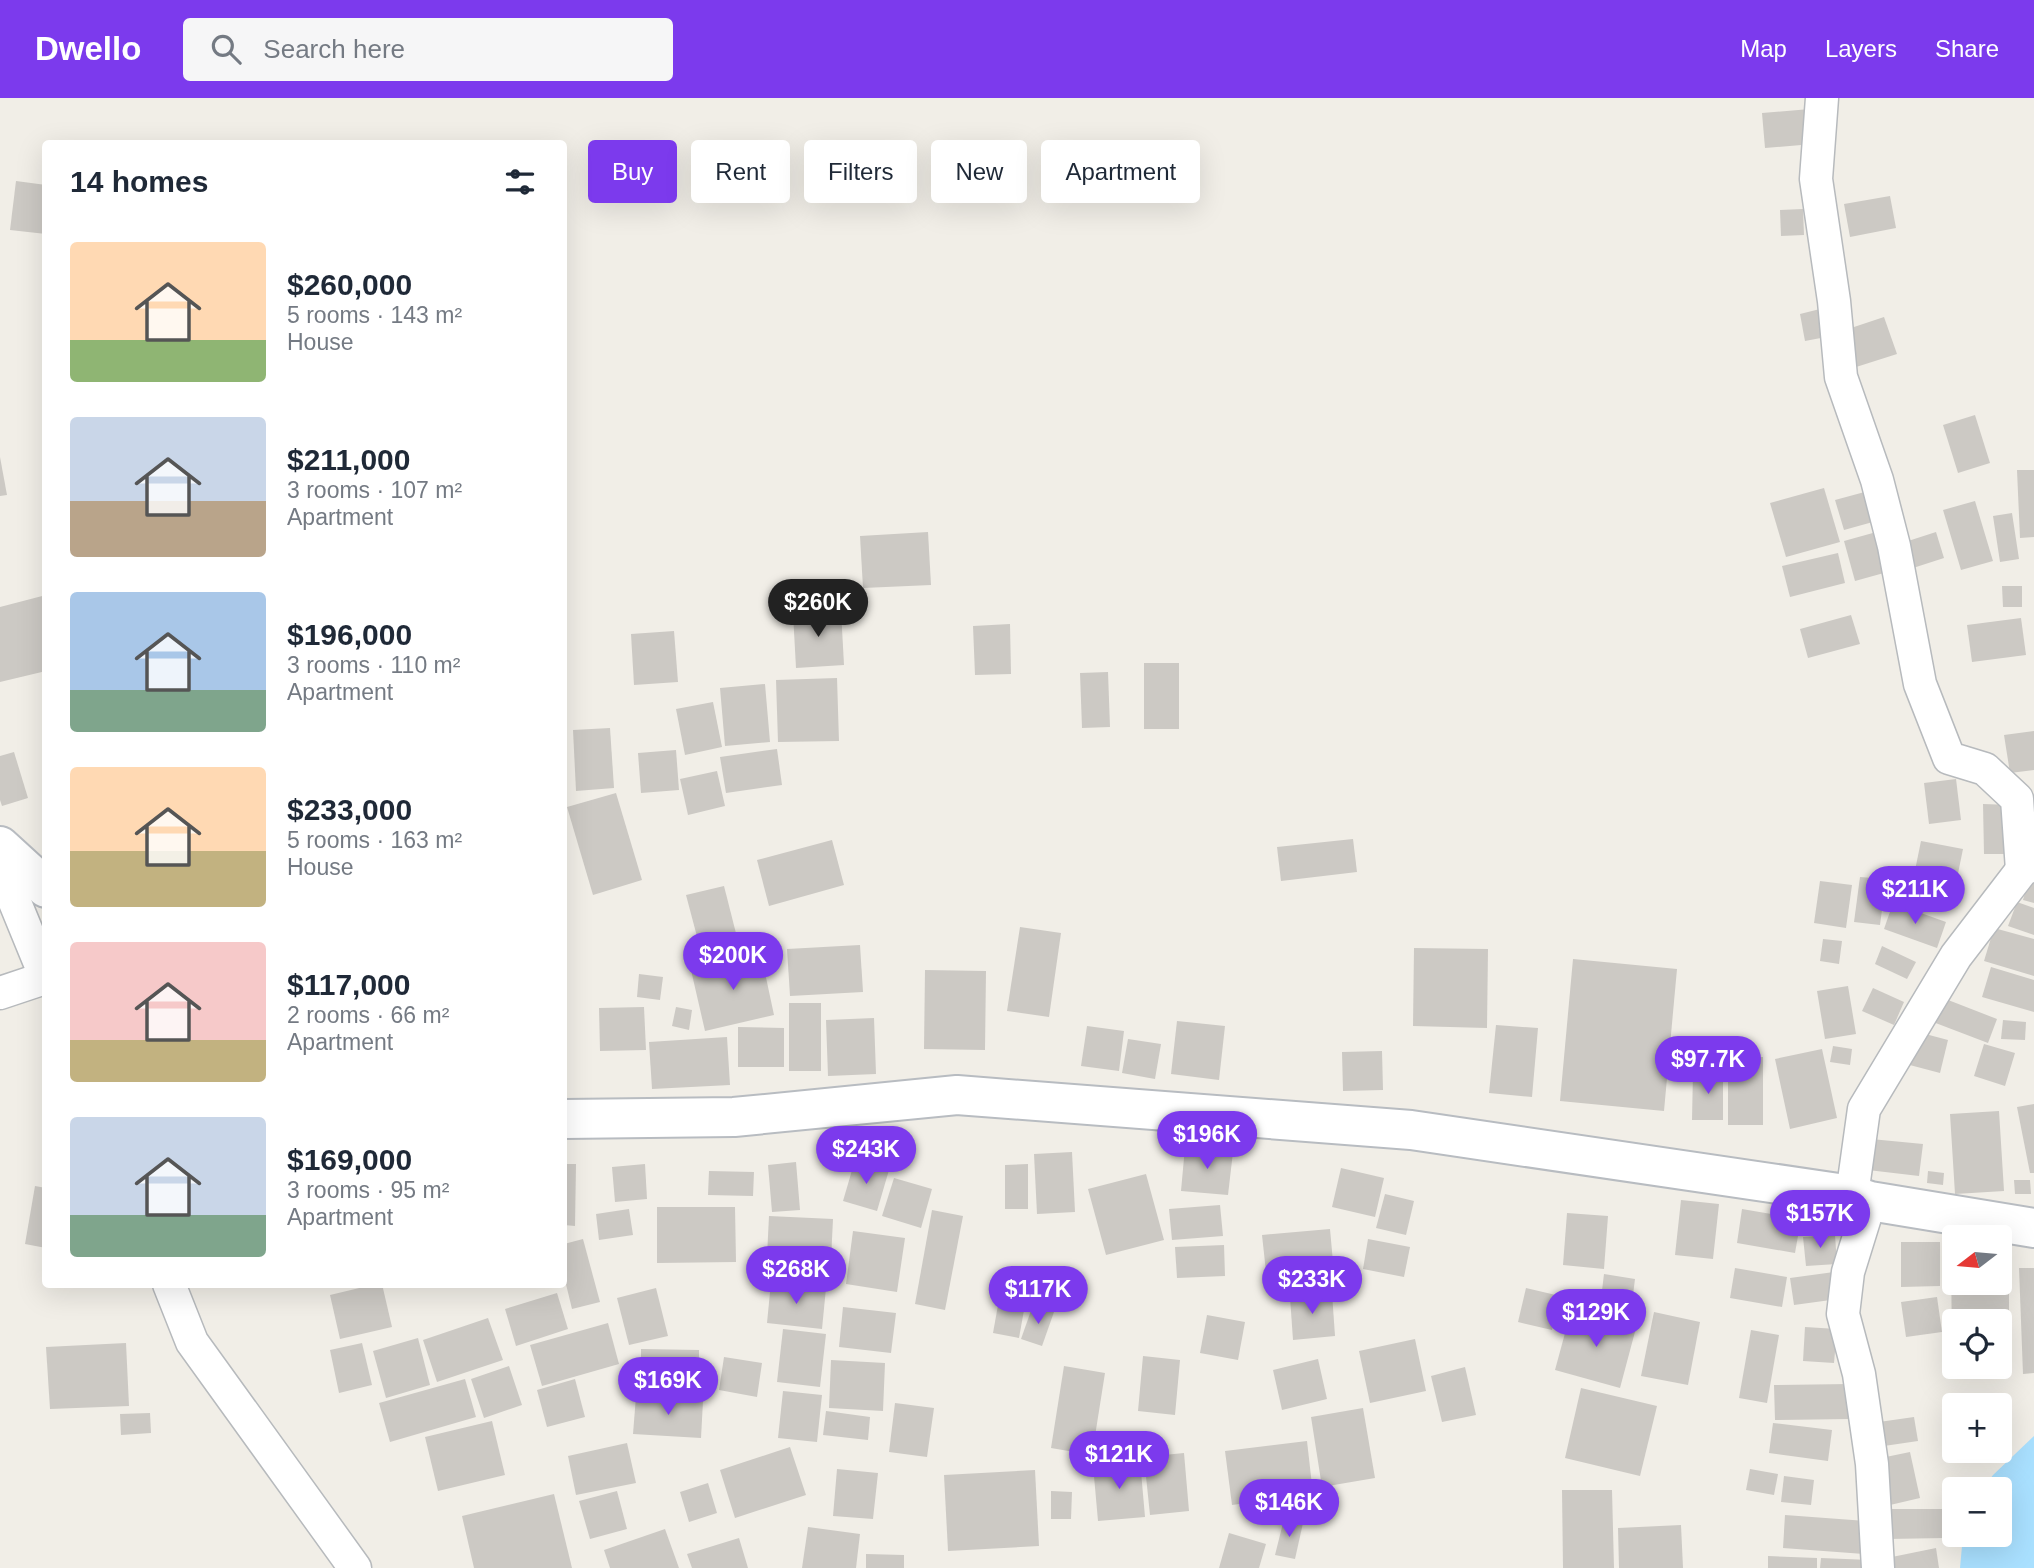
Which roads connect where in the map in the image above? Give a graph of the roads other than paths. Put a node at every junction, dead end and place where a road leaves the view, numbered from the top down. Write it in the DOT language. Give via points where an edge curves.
graph roads {
  1 [pos="1822,98"];
  2 [pos="0,846"];
  3 [pos="0,866"];
  4 [pos="2028,867"];
  5 [pos="42,884"];
  6 [pos="42,968"];
  7 [pos="42,979"];
  8 [pos="0,993"];
  9 [pos="567,1119"];
  10 [pos="1861,1198"];
  11 [pos="2034,1228"];
  12 [pos="171,1288"];
  13 [pos="355,1568"];
  14 [pos="1878,1568"];
  1 -- 4 [label="street" via="1816,179 1841,377 1877,480 1894,546 1920,684 1949,758 1985,769 2017,799"];
  2 -- 5 [label="main road"];
  3 -- 6 [label="street"];
  4 -- 10 [label="street" via="1956,956 1864,1109"];
  7 -- 8 [label="street"];
  9 -- 10 [label="main road" via="734,1117 957,1095 1411,1130"];
  10 -- 11 [label="main road"];
  10 -- 14 [label="street" via="1843,1314 1859,1374 1872,1464"];
  12 -- 13 [label="street" via="192,1342"];
}
